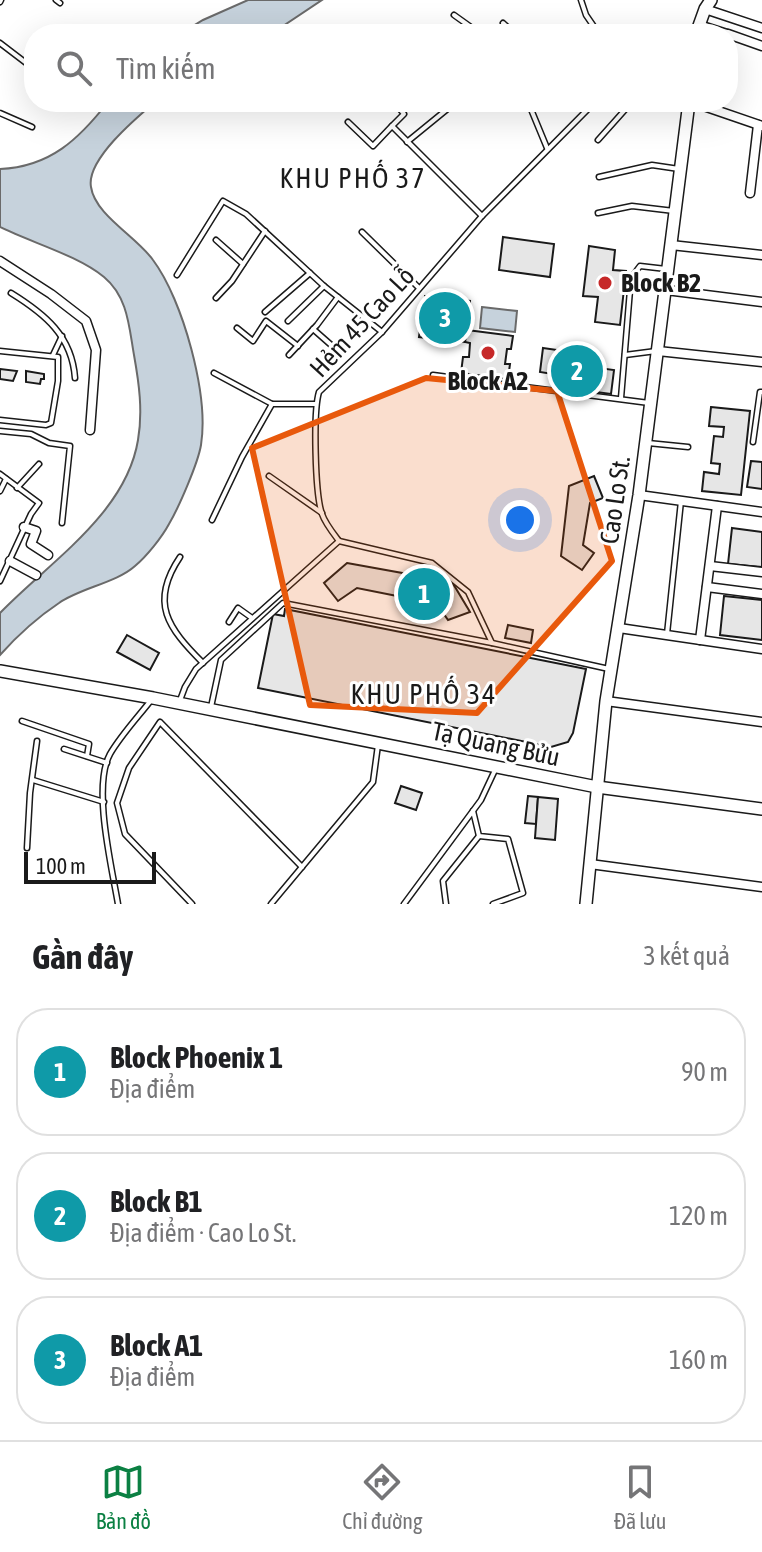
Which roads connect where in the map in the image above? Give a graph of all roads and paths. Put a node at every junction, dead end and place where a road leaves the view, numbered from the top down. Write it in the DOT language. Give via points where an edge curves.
graph roads {
  1 [pos="581,0"];
  2 [pos="708,4"];
  3 [pos="454,15"];
  4 [pos="467,24"];
  5 [pos="592,24"];
  6 [pos="700,24"];
  7 [pos="762,28"];
  8 [pos="738,38"];
  9 [pos="0,43"];
  10 [pos="762,46"];
  11 [pos="24,61"];
  12 [pos="402,112"];
  13 [pos="444,112"];
  14 [pos="532,112"];
  15 [pos="584,112"];
  16 [pos="623,112"];
  17 [pos="689,112"];
  18 [pos="719,112"];
  19 [pos="0,113"];
  20 [pos="348,122"];
  21 [pos="392,126"];
  22 [pos="760,126"];
  23 [pos="32,127"];
  24 [pos="598,140"];
  25 [pos="407,142"];
  26 [pos="547,148"];
  27 [pos="680,169"];
  28 [pos="751,175"];
  29 [pos="762,176"];
  30 [pos="599,177"];
  31 [pos="750,193"];
  32 [pos="675,211"];
  33 [pos="598,213"];
  34 [pos="482,216"];
  35 [pos="265,231"];
  36 [pos="362,232"];
  37 [pos="216,240"];
  38 [pos="671,245"];
  39 [pos="762,255"];
  40 [pos="0,261"];
  41 [pos="243,264"];
  42 [pos="668,269"];
  43 [pos="310,273"];
  44 [pos="177,275"];
  45 [pos="324,286"];
  46 [pos="419,288"];
  47 [pos="666,290"];
  48 [pos="11,293"];
  49 [pos="338,297"];
  50 [pos="216,298"];
  51 [pos="762,302"];
  52 [pos="265,312"];
  53 [pos="288,321"];
  54 [pos="237,328"];
  55 [pos="313,329"];
  56 [pos="382,332"];
  57 [pos="62,336"];
  58 [pos="298,346"];
  59 [pos="0,351"];
  60 [pos="338,351"];
  61 [pos="658,351"];
  62 [pos="289,355"];
  63 [pos="625,355"];
  64 [pos="52,356"];
  65 [pos="762,362"];
  66 [pos="214,373"];
  67 [pos="433,375"];
  68 [pos="75,378"];
  69 [pos="762,392"];
  70 [pos="621,398"];
  71 [pos="651,403"];
  72 [pos="272,404"];
  73 [pos="316,404"];
  74 [pos="0,420"];
  75 [pos="90,430"];
  76 [pos="0,431"];
  77 [pos="753,442"];
  78 [pos="645,443"];
  79 [pos="688,447"];
  80 [pos="39,464"];
  81 [pos="0,474"];
  82 [pos="269,476"];
  83 [pos="6,479"];
  84 [pos="17,488"];
  85 [pos="0,491"];
  86 [pos="639,495"];
  87 [pos="681,501"];
  88 [pos="717,506"];
  89 [pos="762,512"];
  90 [pos="322,513"];
  91 [pos="212,520"];
  92 [pos="62,523"];
  93 [pos="24,527"];
  94 [pos="339,541"];
  95 [pos="48,555"];
  96 [pos="180,557"];
  97 [pos="10,561"];
  98 [pos="710,566"];
  99 [pos="762,572"];
  100 [pos="36,575"];
  101 [pos="0,581"];
  102 [pos="707,587"];
  103 [pos="762,594"];
  104 [pos="252,618"];
  105 [pos="229,622"];
  106 [pos="619,628"];
  107 [pos="667,636"];
  108 [pos="700,640"];
  109 [pos="492,643"];
  110 [pos="762,649"];
  111 [pos="203,663"];
  112 [pos="612,670"];
  113 [pos="0,671"];
  114 [pos="153,698"];
  115 [pos="606,701"];
  116 [pos="179,703"];
  117 [pos="211,709"];
  118 [pos="22,721"];
  119 [pos="762,722"];
  120 [pos="37,741"];
  121 [pos="378,742"];
  122 [pos="64,749"];
  123 [pos="87,756"];
  124 [pos="107,763"];
  125 [pos="497,766"];
  126 [pos="33,780"];
  127 [pos="597,787"];
  128 [pos="104,802"];
  129 [pos="762,809"];
  130 [pos="473,811"];
  131 [pos="479,836"];
  132 [pos="27,848"];
  133 [pos="590,864"];
  134 [pos="302,867"];
  135 [pos="762,887"];
  136 [pos="406,903"];
  137 [pos="118,904"];
  138 [pos="192,904"];
  139 [pos="271,904"];
  140 [pos="446,904"];
  141 [pos="493,904"];
  142 [pos="586,904"];
  1 -- 5 [label="lane"];
  2 -- 6 [label="street"];
  2 -- 7 [label="street"];
  3 -- 4 [label="lane"];
  8 -- 10 [label="street"];
  9 -- 11 [label="lane"];
  12 -- 21 [label="lane"];
  13 -- 25 [label="lane"];
  14 -- 26 [label="lane"];
  15 -- 26 [label="lane, Hẻm 45 Cao Lỗ"];
  16 -- 24 [label="lane"];
  17 -- 27 [label="street, Cao Lo St."];
  18 -- 22 [label="street"];
  19 -- 23 [label="lane"];
  20 -- 21 [label="lane" via="373,146"];
  21 -- 25 [label="lane"];
  22 -- 28 [label="street"];
  25 -- 34 [label="lane"];
  26 -- 34 [label="lane, Hẻm 45 Cao Lỗ"];
  27 -- 30 [label="lane" via="652,165"];
  27 -- 32 [label="street, Cao Lo St."];
  28 -- 29 [label="street"];
  28 -- 31 [label="street"];
  32 -- 33 [label="lane" via="632,206"];
  32 -- 38 [label="street, Cao Lo St."];
  34 -- 46 [label="lane, Hẻm 45 Cao Lỗ"];
  35 -- 41 [label="lane"];
  35 -- 43 [label="lane"];
  35 -- 44 [label="lane" via="223,201"];
  36 -- 46 [label="lane"];
  37 -- 41 [label="lane"];
  38 -- 39 [label="street"];
  38 -- 42 [label="street, Cao Lo St."];
  40 -- 75 [label="street" via="86,321 96,350"];
  41 -- 50 [label="lane"];
  42 -- 47 [label="street, Cao Lo St."];
  42 -- 63 [label="lane" via="635,270"];
  43 -- 45 [label="lane"];
  43 -- 52 [label="lane"];
  45 -- 49 [label="lane"];
  45 -- 53 [label="lane"];
  46 -- 56 [label="lane, Hẻm 45 Cao Lỗ"];
  47 -- 51 [label="street"];
  47 -- 61 [label="street, Cao Lo St."];
  48 -- 57 [label="lane"];
  49 -- 55 [label="lane"];
  49 -- 56 [label="lane"];
  54 -- 58 [label="lane" via="253,341 266,321"];
  55 -- 58 [label="lane"];
  55 -- 60 [label="lane"];
  56 -- 73 [label="lane, Hẻm 45 Cao Lỗ" via="319,392"];
  57 -- 64 [label="lane"];
  57 -- 68 [label="lane" via="72,353"];
  58 -- 62 [label="lane"];
  59 -- 64 [label="lane"];
  61 -- 63 [label="lane"];
  61 -- 65 [label="street"];
  61 -- 71 [label="street, Cao Lo St."];
  63 -- 70 [label="lane"];
  64 -- 74 [label="lane" via="58,357 58,381 51,423"];
  66 -- 72 [label="lane"];
  67 -- 70 [label="lane"];
  69 -- 77 [label="lane"];
  70 -- 71 [label="lane"];
  71 -- 78 [label="street, Cao Lo St."];
  72 -- 73 [label="lane"];
  72 -- 91 [label="lane"];
  73 -- 90 [label="lane, Hẻm 45 Cao Lỗ"];
  76 -- 92 [label="lane" via="70,446"];
  78 -- 79 [label="lane"];
  78 -- 86 [label="street, Cao Lo St."];
  80 -- 84 [label="lane"];
  81 -- 83 [label="lane"];
  82 -- 90 [label="lane"];
  83 -- 84 [label="lane"];
  83 -- 85 [label="lane"];
  84 -- 93 [label="lane" via="39,503"];
  86 -- 87 [label="street"];
  86 -- 106 [label="street, Cao Lo St."];
  87 -- 88 [label="street"];
  87 -- 107 [label="lane"];
  88 -- 89 [label="street"];
  88 -- 98 [label="street"];
  90 -- 94 [label="lane, Hẻm 45 Cao Lỗ"];
  93 -- 95 [label="street" via="36,531 31,544"];
  93 -- 97 [label="lane"];
  94 -- 104 [label="lane"];
  94 -- 109 [label="lane" via="432,563 468,592"];
  96 -- 111 [label="lane" via="166,581 165,607 179,637"];
  97 -- 100 [label="street"];
  97 -- 101 [label="lane"];
  98 -- 99 [label="street"];
  98 -- 102 [label="street"];
  102 -- 103 [label="street"];
  102 -- 108 [label="street"];
  104 -- 105 [label="lane" via="238,608"];
  104 -- 111 [label="lane"];
  106 -- 107 [label="street"];
  106 -- 112 [label="street, Cao Lo St."];
  107 -- 108 [label="street"];
  108 -- 110 [label="street"];
  109 -- 112 [label="lane"];
  109 -- 117 [label="lane" via="283,603 221,660"];
  111 -- 116 [label="lane"];
  112 -- 115 [label="street, Cao Lo St."];
  113 -- 114 [label="street, Tạ Quang Bửu"];
  114 -- 116 [label="street, Tạ Quang Bửu"];
  114 -- 124 [label="lane"];
  115 -- 119 [label="street"];
  115 -- 127 [label="street, Cao Lo St."];
  116 -- 117 [label="street, Tạ Quang Bửu"];
  117 -- 121 [label="street, Tạ Quang Bửu"];
  118 -- 123 [label="lane" via="89,744"];
  120 -- 126 [label="lane"];
  121 -- 125 [label="street, Tạ Quang Bửu"];
  121 -- 134 [label="lane" via="373,782"];
  122 -- 123 [label="lane"];
  123 -- 124 [label="lane"];
  124 -- 128 [label="lane"];
  125 -- 127 [label="street, Tạ Quang Bửu"];
  125 -- 130 [label="lane"];
  126 -- 128 [label="lane"];
  126 -- 132 [label="lane"];
  127 -- 129 [label="street, Tạ Quang Bửu"];
  127 -- 133 [label="street, Cao Lo St."];
  128 -- 137 [label="lane"];
  130 -- 131 [label="lane"];
  130 -- 136 [label="lane"];
  131 -- 140 [label="lane" via="443,881"];
  131 -- 141 [label="lane" via="508,839 523,893"];
  133 -- 135 [label="street"];
  133 -- 142 [label="street, Cao Lo St."];
  134 -- 138 [label="lane" via="160,722 129,768 117,803 125,834"];
  134 -- 139 [label="lane"];
}
